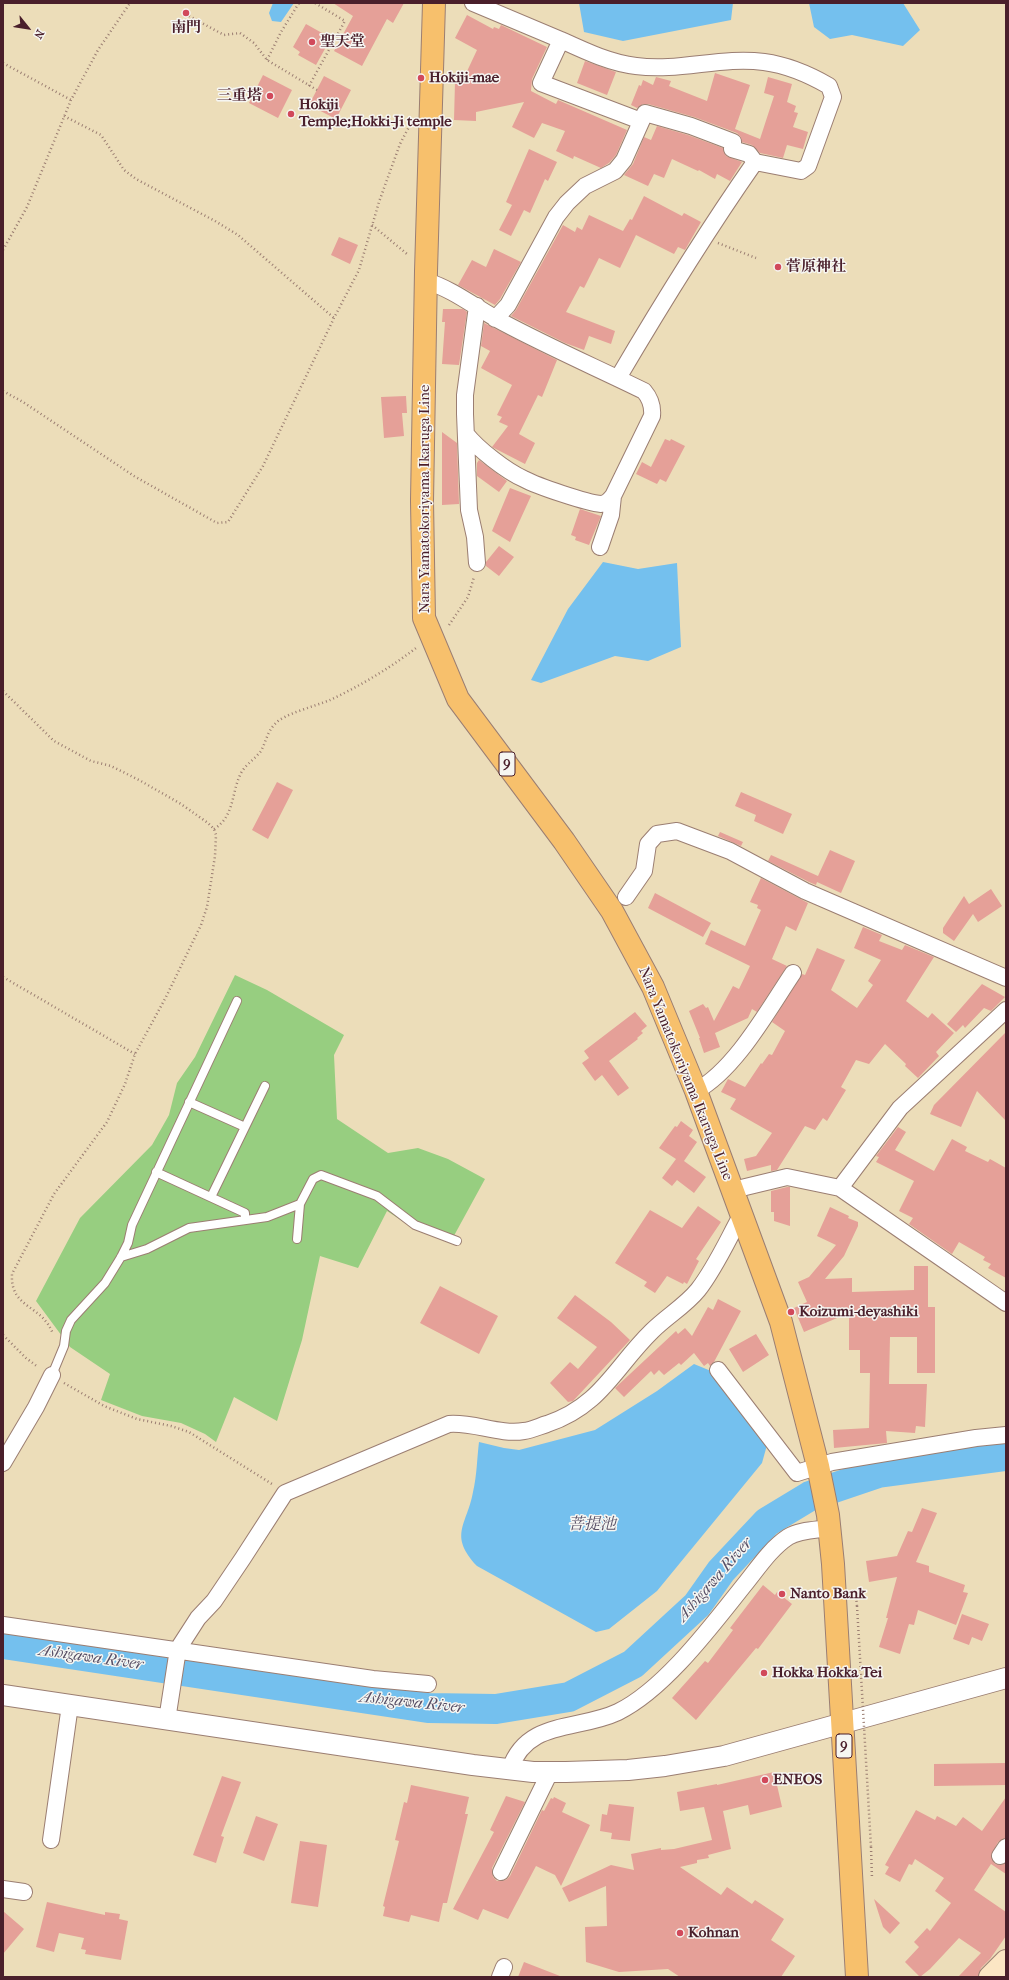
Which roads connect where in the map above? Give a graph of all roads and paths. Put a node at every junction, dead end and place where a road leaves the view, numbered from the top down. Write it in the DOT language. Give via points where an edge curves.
graph roads {
  1 [pos="130,3"];
  2 [pos="299,3"];
  3 [pos="315,3"];
  4 [pos="434,3"];
  5 [pos="473,3"];
  6 [pos="189,16"];
  7 [pos="562,40"];
  8 [pos="267,60"];
  9 [pos="3,63"];
  10 [pos="309,86"];
  11 [pos="317,90"];
  12 [pos="71,100"];
  13 [pos="64,116"];
  14 [pos="414,118"];
  15 [pos="641,121"];
  16 [pos="755,162"];
  17 [pos="372,225"];
  18 [pos="726,246"];
  19 [pos="3,250"];
  20 [pos="409,255"];
  21 [pos="756,258"];
  22 [pos="426,281"];
  23 [pos="477,306"];
  24 [pos="334,318"];
  25 [pos="496,319"];
  26 [pos="618,378"];
  27 [pos="3,390"];
  28 [pos="466,434"];
  29 [pos="613,496"];
  30 [pos="600,547"];
  31 [pos="477,563"];
  32 [pos="449,625"];
  33 [pos="421,645"];
  34 [pos="3,691"];
  35 [pos="214,829"];
  36 [pos="626,898"];
  37 [pos="793,973"];
  38 [pos="3,977"];
  39 [pos="1006,978"];
  40 [pos="237,1001"];
  41 [pos="1006,1010"];
  42 [pos="135,1054"];
  43 [pos="265,1086"];
  44 [pos="696,1091"];
  45 [pos="188,1102"];
  46 [pos="245,1127"];
  47 [pos="156,1172"];
  48 [pos="840,1188"];
  49 [pos="733,1190"];
  50 [pos="211,1197"];
  51 [pos="300,1204"];
  52 [pos="742,1214"];
  53 [pos="245,1220"];
  54 [pos="297,1239"];
  55 [pos="457,1241"];
  56 [pos="121,1257"];
  57 [pos="1006,1302"];
  58 [pos="3,1335"];
  59 [pos="59,1357"];
  60 [pos="718,1370"];
  61 [pos="52,1375"];
  62 [pos="1006,1435"];
  63 [pos="3,1463"];
  64 [pos="819,1470"];
  65 [pos="285,1493"];
  66 [pos="828,1521"];
  67 [pos="857,1606"];
  68 [pos="3,1625"];
  69 [pos="178,1649"];
  70 [pos="1006,1678"];
  71 [pos="428,1684"];
  72 [pos="3,1695"];
  73 [pos="70,1705"];
  74 [pos="167,1720"];
  75 [pos="843,1722"];
  76 [pos="510,1769"];
  77 [pos="550,1772"];
  78 [pos="51,1840"];
  79 [pos="871,1847"];
  80 [pos="501,1872"];
  81 [pos="3,1889"];
  82 [pos="24,1892"];
  83 [pos="1006,1961"];
  84 [pos="857,1977"];
  85 [pos="990,1977"];
  1 -- 12 [label="path" via="98,50"];
  2 -- 8 [label="path"];
  3 -- 10 [label="path" via="345,21"];
  4 -- 22 [label="main road, Nara Yamatokoriyama Ikaruga Line / 9"];
  5 -- 7 [label="street"];
  6 -- 8 [label="path" via="224,35 240,33 254,43"];
  7 -- 15 [label="street" via="541,83"];
  7 -- 16 [label="street" via="604,59 636,66 668,68 763,61 784,66 829,86 833,96 808,166 801,171"];
  8 -- 10 [label="path"];
  9 -- 12 [label="path"];
  10 -- 11 [label="path"];
  12 -- 13 [label="path"];
  13 -- 19 [label="path" via="27,207"];
  13 -- 24 [label="path" via="101,135 124,170 136,179 215,220 238,235"];
  14 -- 17 [label="path" via="400,144"];
  15 -- 16 [label="street" via="645,113 691,126 733,142 732,149 749,154"];
  15 -- 25 [label="street" via="628,154 615,171 577,192 556,217 508,305"];
  16 -- 26 [label="street" via="672,288"];
  17 -- 20 [label="path"];
  17 -- 24 [label="path" via="359,270"];
  18 -- 21 [label="path"];
  22 -- 23 [label="street" via="438,284"];
  22 -- 44 [label="main road, Nara Yamatokoriyama Ikaruga Line / 9" via="422,501 424,618 458,700 564,841 612,911 653,987"];
  23 -- 25 [label="street"];
  23 -- 28 [label="street" via="465,395"];
  24 -- 27 [label="path" via="263,466 228,522 217,523 152,487"];
  25 -- 26 [label="street"];
  26 -- 29 [label="street" via="644,391 651,401 652,409 649,424"];
  28 -- 29 [label="street" via="479,448 524,480 601,504 608,502"];
  28 -- 31 [label="street" via="469,510"];
  29 -- 30 [label="street" via="611,515"];
  31 -- 32 [label="path" via="468,597"];
  33 -- 35 [label="path" via="350,690 276,722 262,750 244,768 226,819"];
  34 -- 35 [label="path" via="54,741 91,761 111,766 139,780 187,808"];
  35 -- 42 [label="path" via="215,856 207,907 201,925"];
  36 -- 39 [label="street" via="644,871 648,844 657,834 677,831 730,851 805,891"];
  37 -- 44 [label="street" via="755,1030 730,1061"];
  38 -- 42 [label="path"];
  40 -- 45 [label="lane"];
  41 -- 48 [label="street" via="900,1108"];
  42 -- 59 [label="path" via="125,1084 107,1122 54,1194 12,1274 14,1294 46,1320"];
  43 -- 46 [label="lane"];
  44 -- 49 [label="main road, Nara Yamatokoriyama Ikaruga Line / 9"];
  45 -- 46 [label="lane"];
  45 -- 47 [label="lane"];
  46 -- 50 [label="lane"];
  47 -- 50 [label="lane"];
  47 -- 56 [label="lane" via="132,1225 128,1243"];
  48 -- 49 [label="street" via="787,1176"];
  48 -- 57 [label="street"];
  49 -- 52 [label="main road, Nara Yamatokoriyama Ikaruga Line / 9"];
  50 -- 53 [label="lane" via="244,1212"];
  51 -- 53 [label="lane" via="267,1217"];
  51 -- 54 [label="lane"];
  51 -- 55 [label="lane" via="312,1179 321,1175 377,1196 415,1225"];
  52 -- 64 [label="main road, Nara Yamatokoriyama Ikaruga Line / 9" via="782,1322"];
  52 -- 65 [label="street" via="698,1290 653,1330 601,1392 576,1412 525,1431 514,1432 462,1423 449,1424"];
  53 -- 56 [label="lane" via="188,1228 147,1249"];
  56 -- 59 [label="lane" via="105,1283 71,1320"];
  58 -- 61 [label="path" via="26,1358"];
  59 -- 61 [label="lane"];
  60 -- 64 [label="street" via="797,1472"];
  61 -- 63 [label="street"];
  61 -- 65 [label="path" via="104,1406 136,1419 189,1432"];
  62 -- 64 [label="street" via="832,1462"];
  64 -- 66 [label="main road, Nara Yamatokoriyama Ikaruga Line / 9"];
  65 -- 69 [label="street" via="214,1601 198,1618"];
  66 -- 75 [label="main road, Nara Yamatokoriyama Ikaruga Line / 9"];
  66 -- 76 [label="street" via="788,1537 772,1552 720,1616 655,1687 604,1718 555,1729 537,1736 523,1745 514,1756"];
  67 -- 79 [label="path, bridge"];
  68 -- 69 [label="street"];
  69 -- 71 [label="street" via="374,1679"];
  69 -- 74 [label="street"];
  70 -- 75 [label="street"];
  72 -- 73 [label="street"];
  73 -- 74 [label="street"];
  73 -- 78 [label="street"];
  74 -- 76 [label="street" via="425,1759"];
  75 -- 77 [label="street" via="724,1756 664,1766 597,1772"];
  75 -- 84 [label="main road, Nara Yamatokoriyama Ikaruga Line / 9"];
  76 -- 77 [label="street"];
  77 -- 80 [label="street"];
  81 -- 82 [label="street"];
  83 -- 85 [label="main road"];
}
